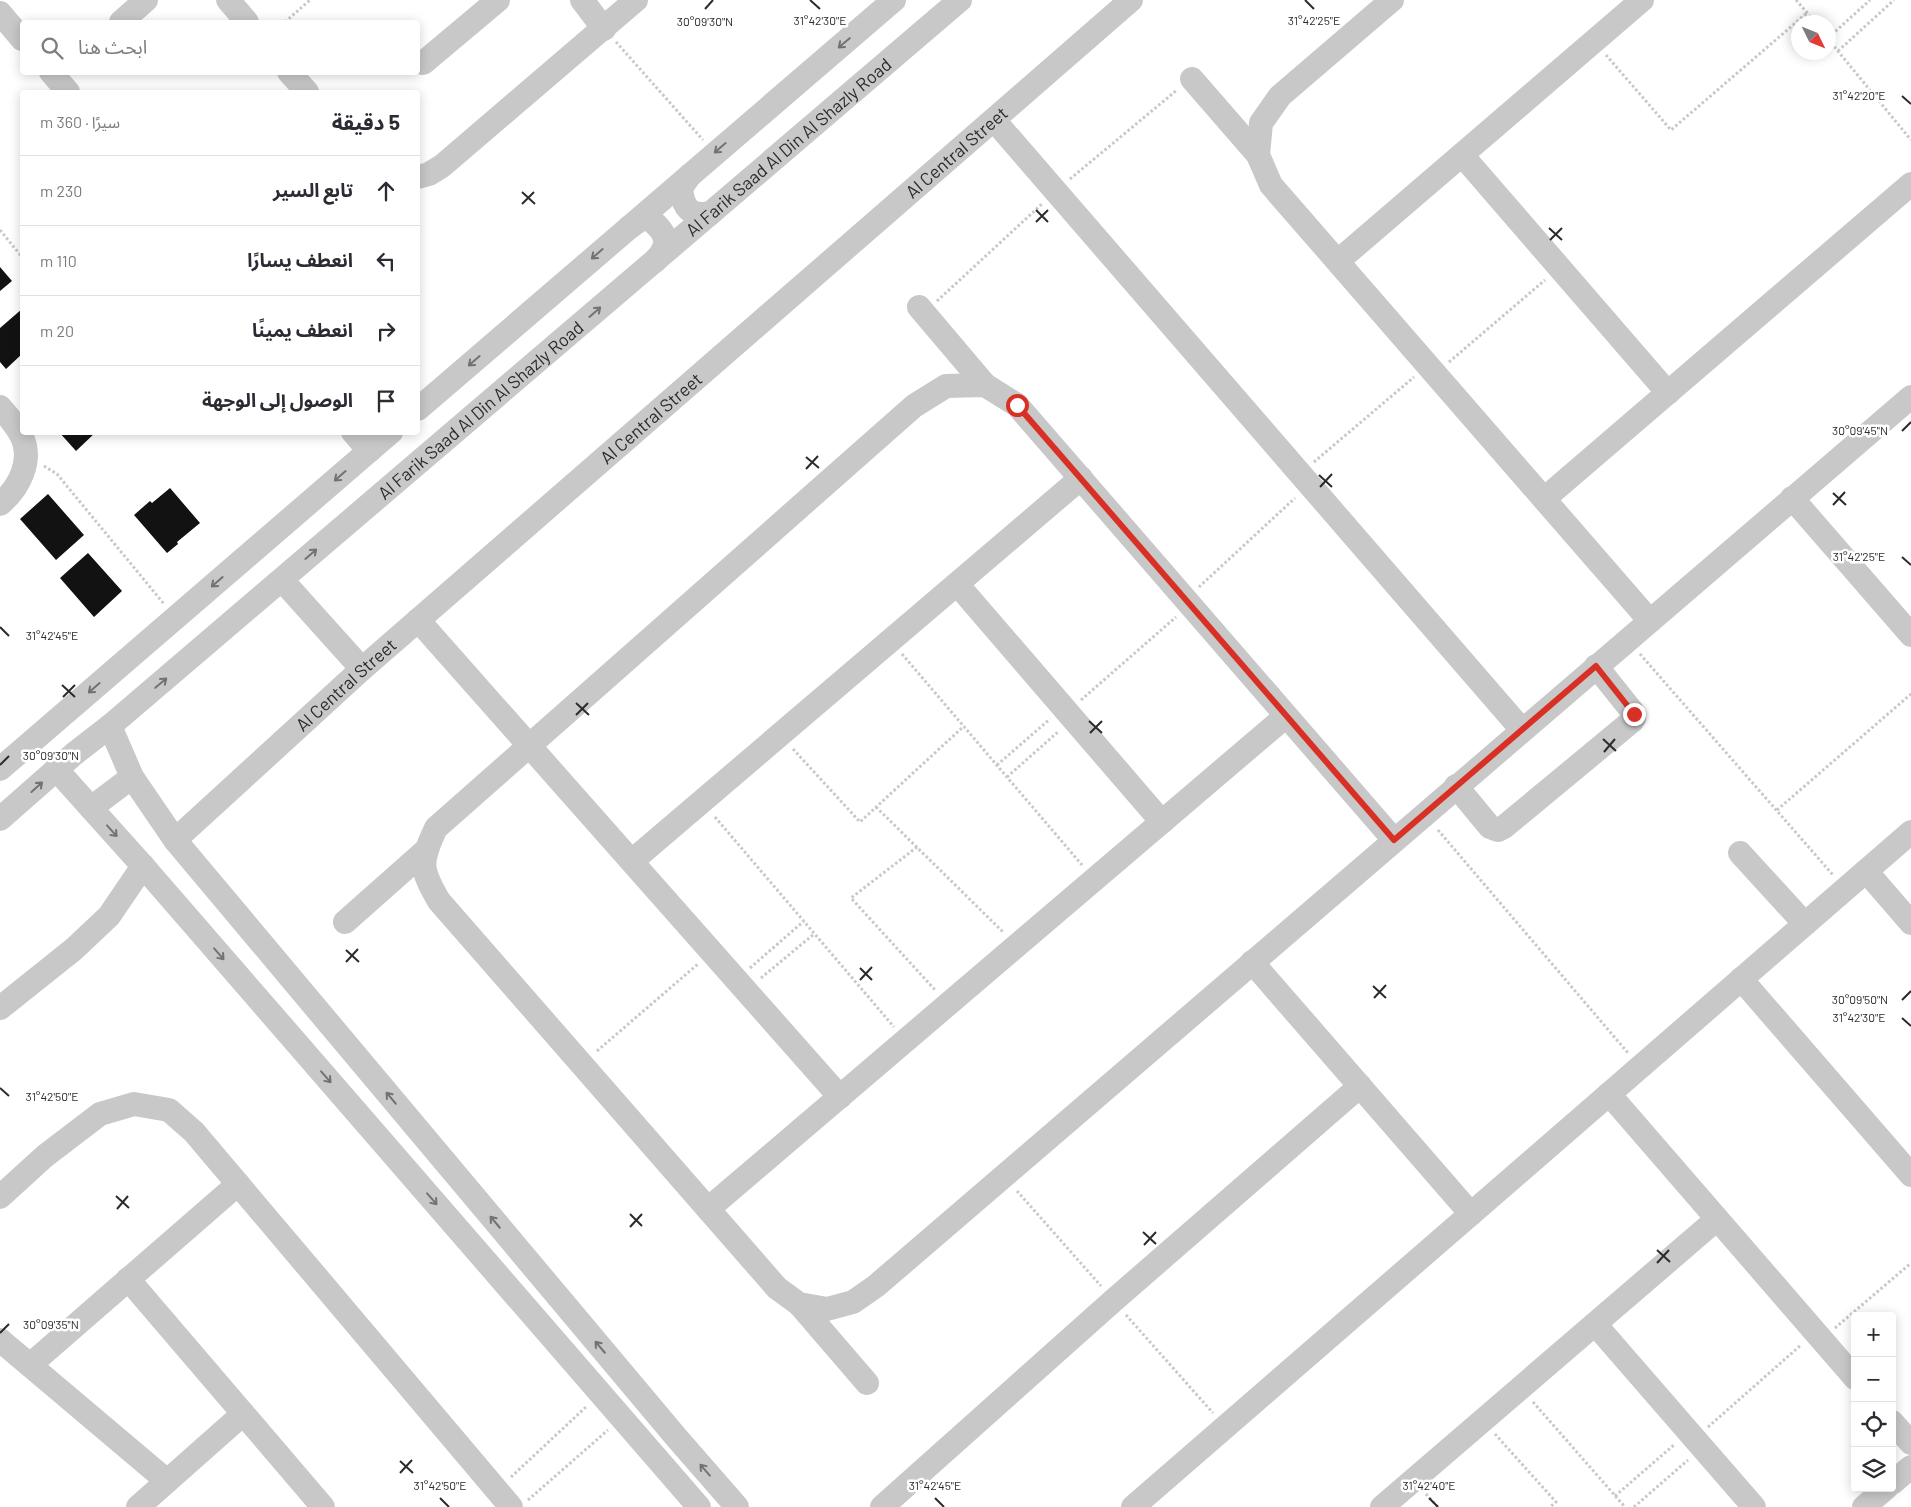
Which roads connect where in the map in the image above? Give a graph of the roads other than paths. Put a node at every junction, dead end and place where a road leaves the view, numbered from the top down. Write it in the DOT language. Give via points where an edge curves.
graph roads {
  1 [pos="146,0"];
  2 [pos="228,0"];
  3 [pos="498,0"];
  4 [pos="582,0"];
  5 [pos="636,0"];
  6 [pos="894,0"];
  7 [pos="960,0"];
  8 [pos="1131,0"];
  9 [pos="1392,0"];
  10 [pos="1642,0"];
  11 [pos="0,13"];
  12 [pos="123,20"];
  13 [pos="245,20"];
  14 [pos="604,28"];
  15 [pos="20,37"];
  16 [pos="423,63"];
  17 [pos="292,75"];
  18 [pos="1192,79"];
  19 [pos="304,90"];
  20 [pos="994,120"];
  21 [pos="1462,155"];
  22 [pos="1258,156"];
  23 [pos="690,175"];
  24 [pos="420,176"];
  25 [pos="1911,184"];
  26 [pos="711,213"];
  27 [pos="630,226"];
  28 [pos="1338,261"];
  29 [pos="654,262"];
  30 [pos="919,307"];
  31 [pos="985,385"];
  32 [pos="1668,393"];
  33 [pos="1911,396"];
  34 [pos="0,407"];
  35 [pos="420,407"];
  36 [pos="20,434"];
  37 [pos="21,435"];
  38 [pos="355,435"];
  39 [pos="388,435"];
  40 [pos="369,452"];
  41 [pos="1081,478"];
  42 [pos="1792,498"];
  43 [pos="1544,499"];
  44 [pos="0,504"];
  45 [pos="282,580"];
  46 [pos="957,584"];
  47 [pos="418,620"];
  48 [pos="1650,621"];
  49 [pos="1908,625"];
  50 [pos="1596,666"];
  51 [pos="362,669"];
  52 [pos="1286,716"];
  53 [pos="110,726"];
  54 [pos="1522,730"];
  55 [pos="529,746"];
  56 [pos="0,769"];
  57 [pos="56,769"];
  58 [pos="132,777"];
  59 [pos="1456,786"];
  60 [pos="91,808"];
  61 [pos="0,819"];
  62 [pos="1162,822"];
  63 [pos="1911,832"];
  64 [pos="175,840"];
  65 [pos="1394,840"];
  66 [pos="424,852"];
  67 [pos="1740,853"];
  68 [pos="632,861"];
  69 [pos="143,866"];
  70 [pos="1866,871"];
  71 [pos="345,922"];
  72 [pos="1911,923"];
  73 [pos="1804,924"];
  74 [pos="1252,962"];
  75 [pos="1741,979"];
  76 [pos="0,1008"];
  77 [pos="1360,1086"];
  78 [pos="1608,1094"];
  79 [pos="840,1097"];
  80 [pos="1911,1175"];
  81 [pos="238,1184"];
  82 [pos="0,1197"];
  83 [pos="708,1210"];
  84 [pos="1471,1214"];
  85 [pos="1717,1219"];
  86 [pos="128,1279"];
  87 [pos="799,1304"];
  88 [pos="1595,1324"];
  89 [pos="0,1340"];
  90 [pos="30,1365"];
  91 [pos="1851,1373"];
  92 [pos="867,1383"];
  93 [pos="243,1414"];
  94 [pos="1896,1426"];
  95 [pos="1911,1443"];
  96 [pos="1911,1466"];
  97 [pos="1896,1479"];
  98 [pos="167,1481"];
  99 [pos="1881,1492"];
  100 [pos="512,1499"];
  101 [pos="138,1507"];
  102 [pos="323,1507"];
  103 [pos="699,1507"];
  104 [pos="737,1507"];
  105 [pos="882,1507"];
  106 [pos="1133,1507"];
  107 [pos="1382,1507"];
  108 [pos="1754,1507"];
  109 [pos="1864,1507"];
  1 -- 12 [label="street"];
  2 -- 13 [label="street"];
  3 -- 16 [label="street"];
  4 -- 14 [label="street"];
  5 -- 14 [label="street"];
  6 -- 23 [label="street, one-way"];
  7 -- 26 [label="street, Al Farik Saad Al Din Al Shazly Road"];
  8 -- 20 [label="street, Al Central Street"];
  9 -- 22 [label="street" via="1280,96 1261,123"];
  10 -- 21 [label="street"];
  11 -- 15 [label="street"];
  14 -- 24 [label="street" via="442,166"];
  17 -- 19 [label="street"];
  18 -- 22 [label="street"];
  20 -- 47 [label="street, Al Central Street"];
  20 -- 54 [label="street"];
  21 -- 28 [label="street"];
  21 -- 32 [label="street"];
  22 -- 28 [label="street" via="1272,185"];
  23 -- 26 [label="street" via="681,188 685,206 695,214"];
  23 -- 27 [label="street"];
  25 -- 32 [label="street"];
  26 -- 29 [label="street, Al Farik Saad Al Din Al Shazly Road"];
  27 -- 29 [label="street" via="641,219 650,219 662,231 664,246"];
  27 -- 35 [label="street, one-way"];
  28 -- 43 [label="street"];
  45 -- 29 [label="street, Al Farik Saad Al Din Al Shazly Road, one-way"];
  30 -- 31 [label="street"];
  31 -- 41 [label="street" via="1017,405"];
  31 -- 55 [label="street" via="946,386 914,406"];
  32 -- 43 [label="street"];
  33 -- 42 [label="street"];
  34 -- 36 [label="street"];
  37 -- 44 [label="street" via="26,459 21,480"];
  38 -- 40 [label="street"];
  39 -- 40 [label="street"];
  40 -- 56 [label="street, one-way"];
  41 -- 46 [label="street"];
  41 -- 52 [label="street"];
  42 -- 48 [label="street"];
  42 -- 49 [label="street"];
  43 -- 48 [label="street"];
  45 -- 51 [label="street"];
  53 -- 45 [label="street, Al Farik Saad Al Din Al Shazly Road, one-way"];
  46 -- 62 [label="street"];
  46 -- 68 [label="street"];
  47 -- 51 [label="street, Al Central Street"];
  47 -- 55 [label="street"];
  48 -- 50 [label="street"];
  50 -- 54 [label="street"];
  50 -- 59 [label="street" via="1632,711 1632,721 1498,830 1490,827"];
  51 -- 64 [label="street, Al Central Street"];
  52 -- 62 [label="street"];
  52 -- 65 [label="street"];
  53 -- 57 [label="street, Al Farik Saad Al Din Al Shazly Road"];
  53 -- 58 [label="street"];
  54 -- 59 [label="street"];
  55 -- 66 [label="street" via="436,828"];
  55 -- 68 [label="street"];
  57 -- 60 [label="street"];
  61 -- 57 [label="street, Al Farik Saad Al Din Al Shazly Road, one-way"];
  58 -- 60 [label="street"];
  58 -- 64 [label="street"];
  59 -- 65 [label="street"];
  60 -- 69 [label="street, one-way"];
  62 -- 79 [label="street"];
  63 -- 70 [label="street"];
  104 -- 64 [label="street, one-way"];
  65 -- 74 [label="street"];
  66 -- 71 [label="street"];
  66 -- 83 [label="street" via="426,879 439,901"];
  67 -- 73 [label="street"];
  68 -- 79 [label="street"];
  69 -- 76 [label="street" via="109,916 74,950"];
  69 -- 103 [label="street, one-way"];
  70 -- 72 [label="street"];
  70 -- 73 [label="street"];
  73 -- 75 [label="street"];
  74 -- 77 [label="street"];
  74 -- 87 [label="street" via="876,1286 853,1302 827,1309"];
  75 -- 78 [label="street"];
  75 -- 80 [label="street"];
  77 -- 84 [label="street"];
  77 -- 105 [label="street"];
  78 -- 84 [label="street"];
  78 -- 85 [label="street"];
  79 -- 83 [label="street"];
  81 -- 82 [label="street" via="194,1132 169,1110 134,1104 100,1114 45,1156"];
  81 -- 86 [label="street"];
  81 -- 100 [label="street"];
  83 -- 87 [label="street" via="777,1288"];
  84 -- 106 [label="street"];
  85 -- 88 [label="street"];
  85 -- 91 [label="street"];
  86 -- 90 [label="street"];
  86 -- 93 [label="street"];
  87 -- 92 [label="street"];
  88 -- 107 [label="street"];
  88 -- 108 [label="street"];
  89 -- 90 [label="street"];
  90 -- 98 [label="street"];
  93 -- 98 [label="street"];
  93 -- 102 [label="street"];
  94 -- 95 [label="street"];
  96 -- 97 [label="street"];
  98 -- 101 [label="street"];
  99 -- 109 [label="street"];
}
